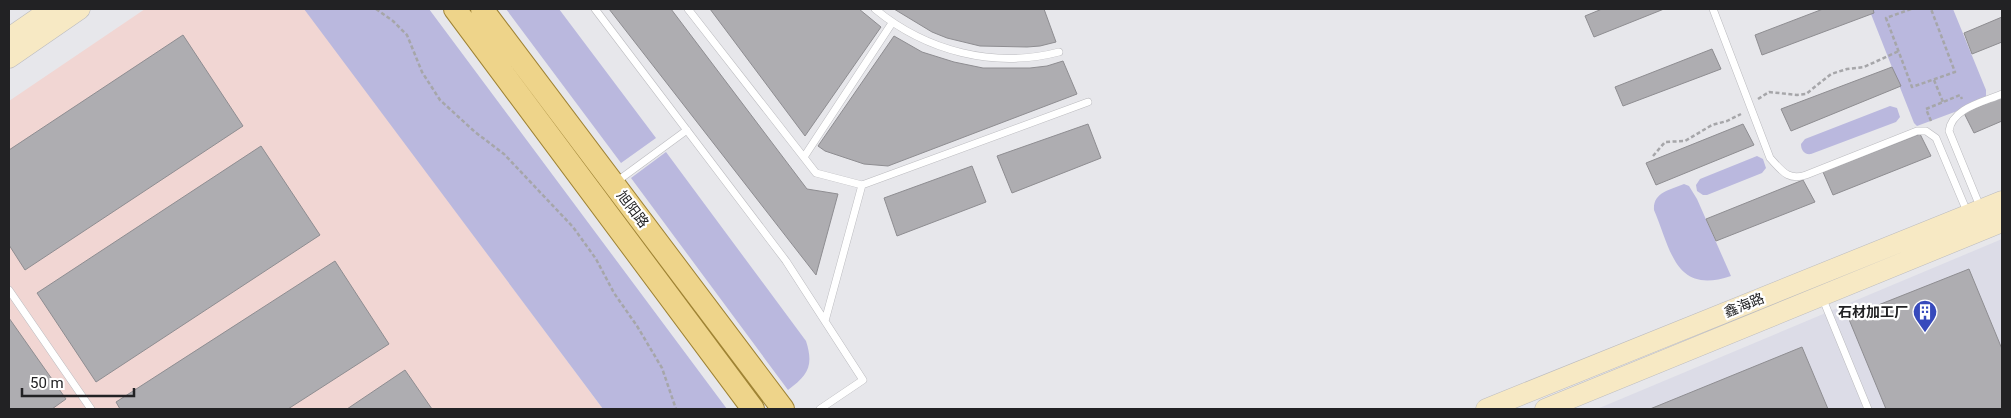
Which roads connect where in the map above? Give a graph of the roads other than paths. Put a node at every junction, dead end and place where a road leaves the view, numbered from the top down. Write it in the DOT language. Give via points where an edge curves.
graph roads {
  1 [pos="51,9"];
  2 [pos="80,9"];
  3 [pos="455,9"];
  4 [pos="482,9"];
  5 [pos="595,9"];
  6 [pos="688,9"];
  7 [pos="875,9"];
  8 [pos="1713,9"];
  9 [pos="892,23"];
  10 [pos="9,38"];
  11 [pos="1059,52"];
  12 [pos="9,58"];
  13 [pos="2002,94"];
  14 [pos="1088,102"];
  15 [pos="687,130"];
  16 [pos="804,157"];
  17 [pos="614,184"];
  18 [pos="862,185"];
  19 [pos="2002,201"];
  20 [pos="1975,212"];
  21 [pos="2002,222"];
  22 [pos="9,290"];
  23 [pos="1821,297"];
  24 [pos="825,320"];
  25 [pos="91,409"];
  26 [pos="753,409"];
  27 [pos="783,409"];
  28 [pos="820,409"];
  29 [pos="1486,409"];
  30 [pos="1545,409"];
  31 [pos="1868,409"];
  1 -- 10 [label="street"];
  2 -- 12 [label="street"];
  3 -- 26 [label="main road, 旭阳路"];
  4 -- 17 [label="main road, 旭阳路"];
  5 -- 15 [label="lane"];
  6 -- 16 [label="lane"];
  7 -- 9 [label="lane"];
  8 -- 20 [label="lane" via="1770,158 1786,174 1796,178 1917,131 1926,131 1936,138"];
  9 -- 11 [label="lane" via="939,46 983,57 1033,57"];
  9 -- 16 [label="lane"];
  13 -- 20 [label="lane" via="1966,110 1950,125 1949,131"];
  14 -- 18 [label="lane"];
  15 -- 17 [label="lane"];
  15 -- 24 [label="lane" via="786,261"];
  16 -- 18 [label="lane" via="816,172"];
  17 -- 27 [label="main road, 旭阳路"];
  18 -- 24 [label="lane"];
  19 -- 20 [label="street, 鑫海路"];
  20 -- 29 [label="street, 鑫海路"];
  21 -- 23 [label="street, 鑫海路"];
  22 -- 25 [label="lane"];
  23 -- 30 [label="street, 鑫海路"];
  23 -- 31 [label="lane"];
  24 -- 28 [label="lane" via="863,380"];
}
